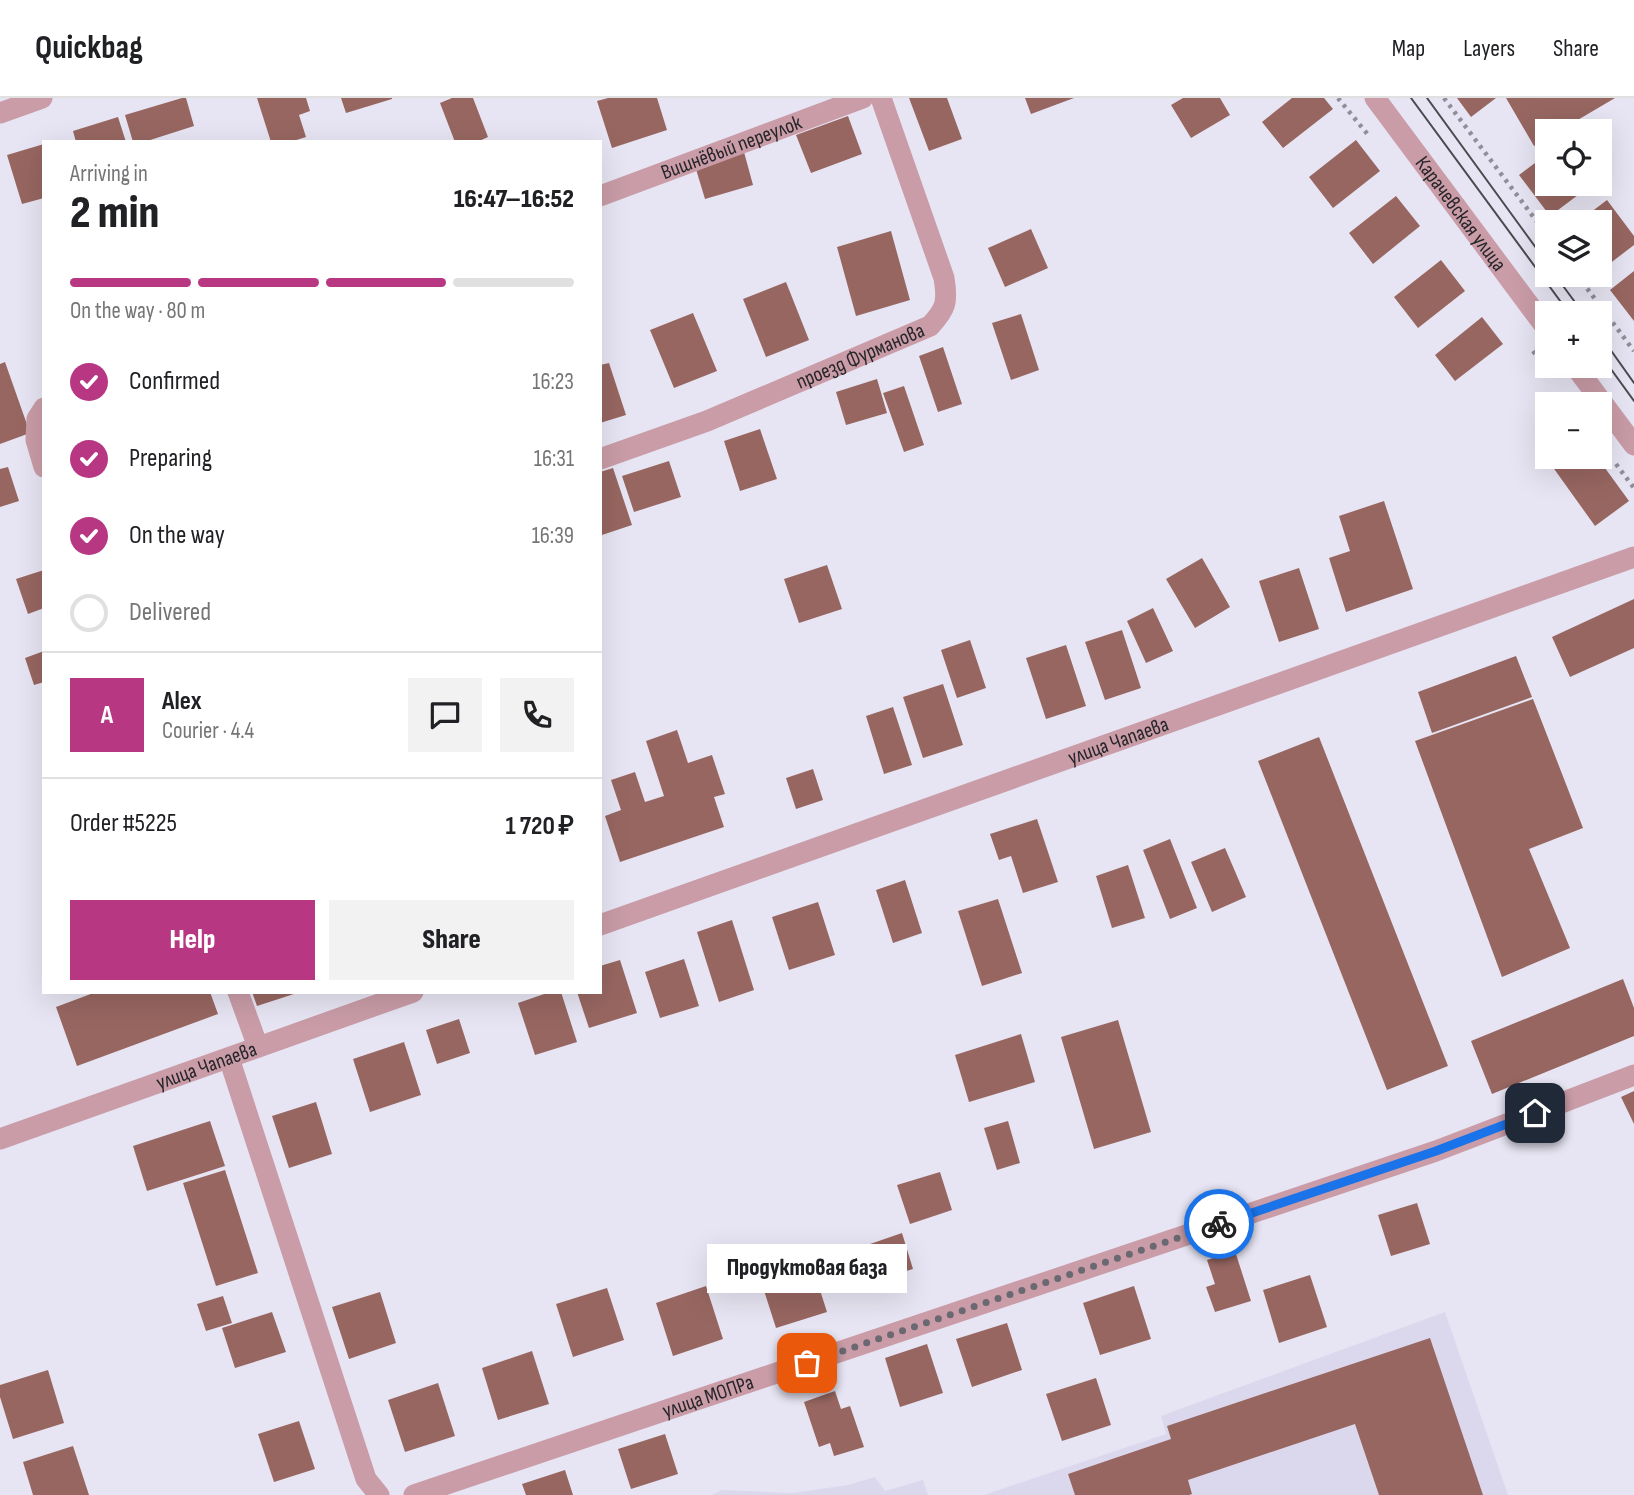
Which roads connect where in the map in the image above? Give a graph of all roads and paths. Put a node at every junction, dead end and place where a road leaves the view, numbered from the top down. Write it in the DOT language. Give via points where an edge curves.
graph roads {
  1 [pos="42,98"];
  2 [pos="863,98"];
  3 [pos="881,98"];
  4 [pos="1375,98"];
  5 [pos="1444,98"];
  6 [pos="0,113"];
  7 [pos="602,195"];
  8 [pos="1535,219"];
  9 [pos="1586,287"];
  10 [pos="1535,313"];
  11 [pos="1634,351"];
  12 [pos="1584,378"];
  13 [pos="42,411"];
  14 [pos="1634,445"];
  15 [pos="602,458"];
  16 [pos="42,460"];
  17 [pos="1634,557"];
  18 [pos="602,924"];
  19 [pos="239,994"];
  20 [pos="407,994"];
  21 [pos="258,1047"];
  22 [pos="229,1058"];
  23 [pos="1634,1074"];
  24 [pos="0,1139"];
  25 [pos="379,1495"];
  26 [pos="414,1495"];
  1 -- 6 [label="street"];
  2 -- 7 [label="street, Вишнёвый переулок"];
  3 -- 15 [label="street, проезд Фурманова" via="944,278 947,295 942,314 930,327 732,411"];
  4 -- 10 [label="street, Карачевская улица"];
  5 -- 8 [label="path"];
  9 -- 11 [label="path"];
  12 -- 14 [label="street"];
  13 -- 16 [label="street" via="36,440"];
  17 -- 18 [label="street, улица Чапаева"];
  19 -- 21 [label="street"];
  20 -- 21 [label="street, улица Чапаева"];
  21 -- 22 [label="street, улица Чапаева"];
  22 -- 24 [label="street, улица Чапаева"];
  22 -- 25 [label="street" via="366,1479"];
  23 -- 26 [label="street, улица МОПРа" via="1436,1151"];
}
